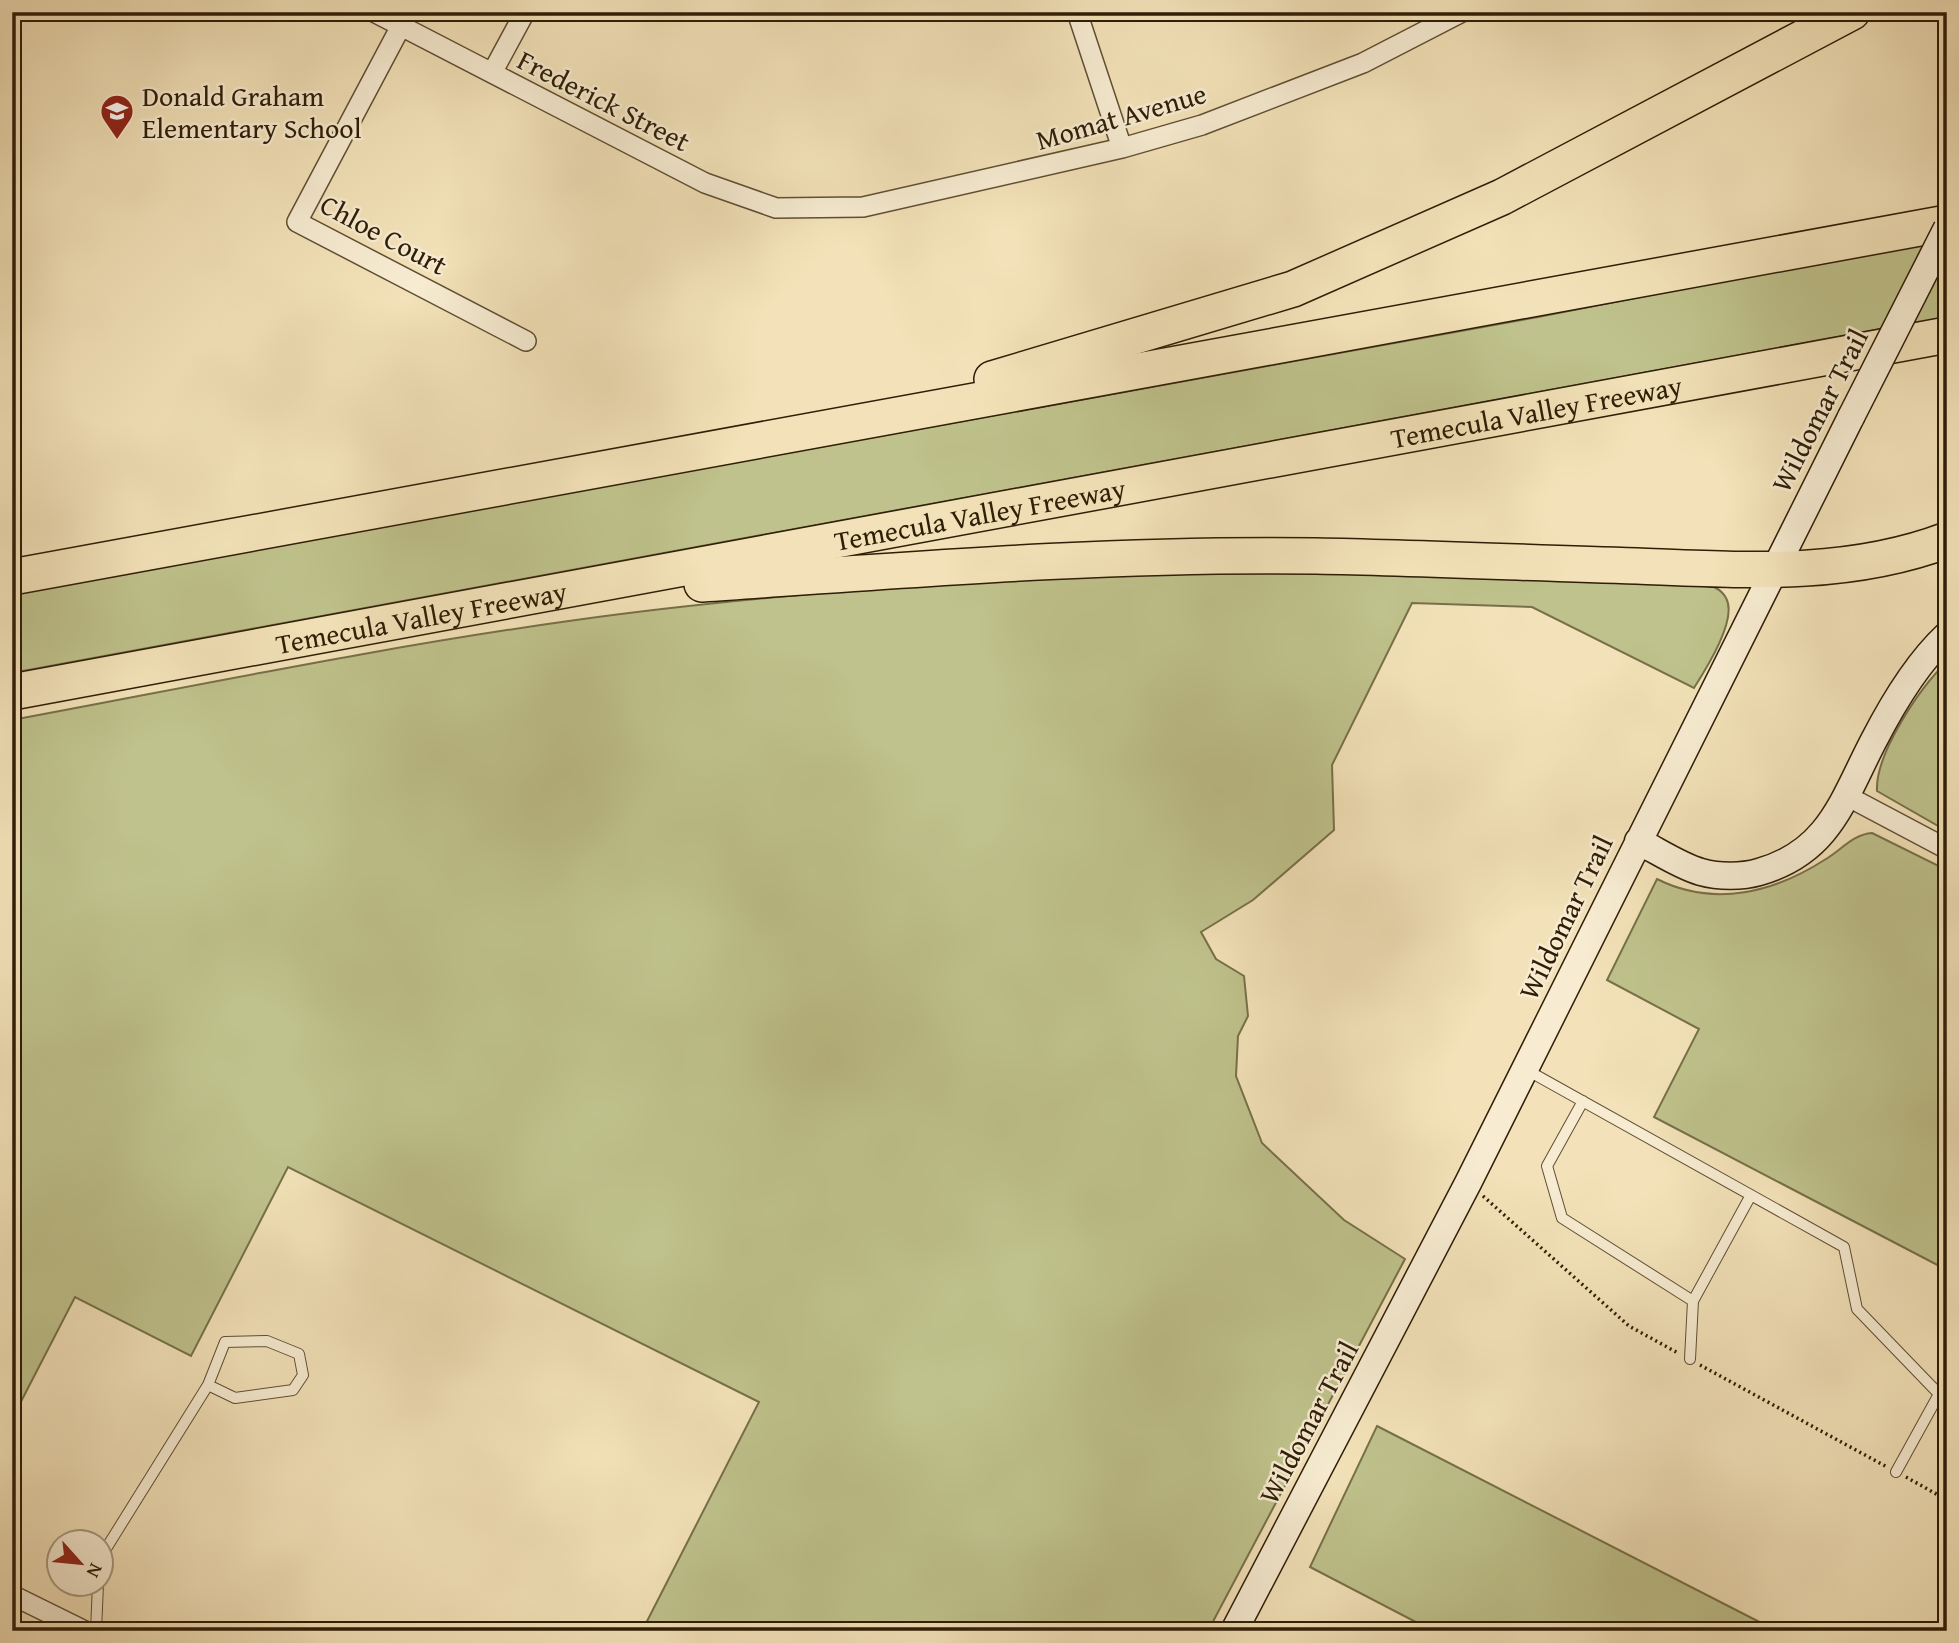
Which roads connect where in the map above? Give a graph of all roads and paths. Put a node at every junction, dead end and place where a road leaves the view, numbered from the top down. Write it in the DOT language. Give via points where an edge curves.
graph roads {
  1 [pos="374,12"];
  2 [pos="525,12"];
  3 [pos="1077,12"];
  4 [pos="1462,12"];
  5 [pos="1852,12"];
  6 [pos="401,26"];
  7 [pos="492,73"];
  8 [pos="1122,148"];
  9 [pos="776,208"];
  10 [pos="1947,222"];
  11 [pos="1947,228"];
  12 [pos="1947,335"];
  13 [pos="526,341"];
  14 [pos="834,426"];
  15 [pos="1947,540"];
  16 [pos="1772,572"];
  17 [pos="12,577"];
  18 [pos="520,598"];
  19 [pos="1947,635"];
  20 [pos="12,692"];
  21 [pos="1847,796"];
  22 [pos="1638,841"];
  23 [pos="1947,849"];
  24 [pos="1525,1069"];
  25 [pos="1583,1101"];
  26 [pos="1751,1195"];
  27 [pos="1693,1301"];
  28 [pos="1689,1359"];
  29 [pos="208,1385"];
  30 [pos="1939,1394"];
  31 [pos="1947,1417"];
  32 [pos="1896,1472"];
  33 [pos="116,1533"];
  34 [pos="12,1595"];
  35 [pos="97,1598"];
  36 [pos="85,1631"];
  37 [pos="96,1631"];
  38 [pos="1234,1631"];
  1 -- 6 [label="street, Frederick Street"];
  2 -- 7 [label="street"];
  3 -- 8 [label="street"];
  4 -- 8 [label="street, Momat Avenue" via="1363,63 1202,125"];
  5 -- 14 [label="highway" via="1502,197 1293,289"];
  6 -- 7 [label="street, Frederick Street"];
  6 -- 13 [label="street, Chloe Court" via="298,222"];
  7 -- 9 [label="street, Frederick Street" via="705,183"];
  8 -- 9 [label="street, Momat Avenue" via="863,206"];
  10 -- 14 [label="highway"];
  11 -- 16 [label="main road, Wildomar Trail, bridge"];
  12 -- 18 [label="highway, Temecula Valley Freeway"];
  14 -- 17 [label="highway"];
  15 -- 16 [label="highway" via="1872,562"];
  16 -- 18 [label="highway" via="1181,555 1058,559"];
  16 -- 22 [label="main road, Wildomar Trail"];
  18 -- 20 [label="highway, Temecula Valley Freeway"];
  19 -- 21 [label="main road" via="1874,739"];
  21 -- 22 [label="main road" via="1822,835 1786,864 1743,876 1701,872"];
  21 -- 23 [label="street"];
  22 -- 24 [label="main road, Wildomar Trail"];
  24 -- 25 [label="lane"];
  24 -- 38 [label="main road, Wildomar Trail"];
  25 -- 26 [label="lane"];
  25 -- 27 [label="lane" via="1547,1166 1562,1218"];
  26 -- 27 [label="lane"];
  26 -- 30 [label="lane" via="1844,1247 1857,1309"];
  27 -- 28 [label="lane"];
  29 -- 29 [label="lane" via="225,1342 267,1341 299,1354 303,1375 293,1390 235,1398"];
  29 -- 33 [label="lane"];
  30 -- 31 [label="lane"];
  30 -- 32 [label="lane"];
  34 -- 36 [label="street"];
  35 -- 37 [label="lane"];
}
